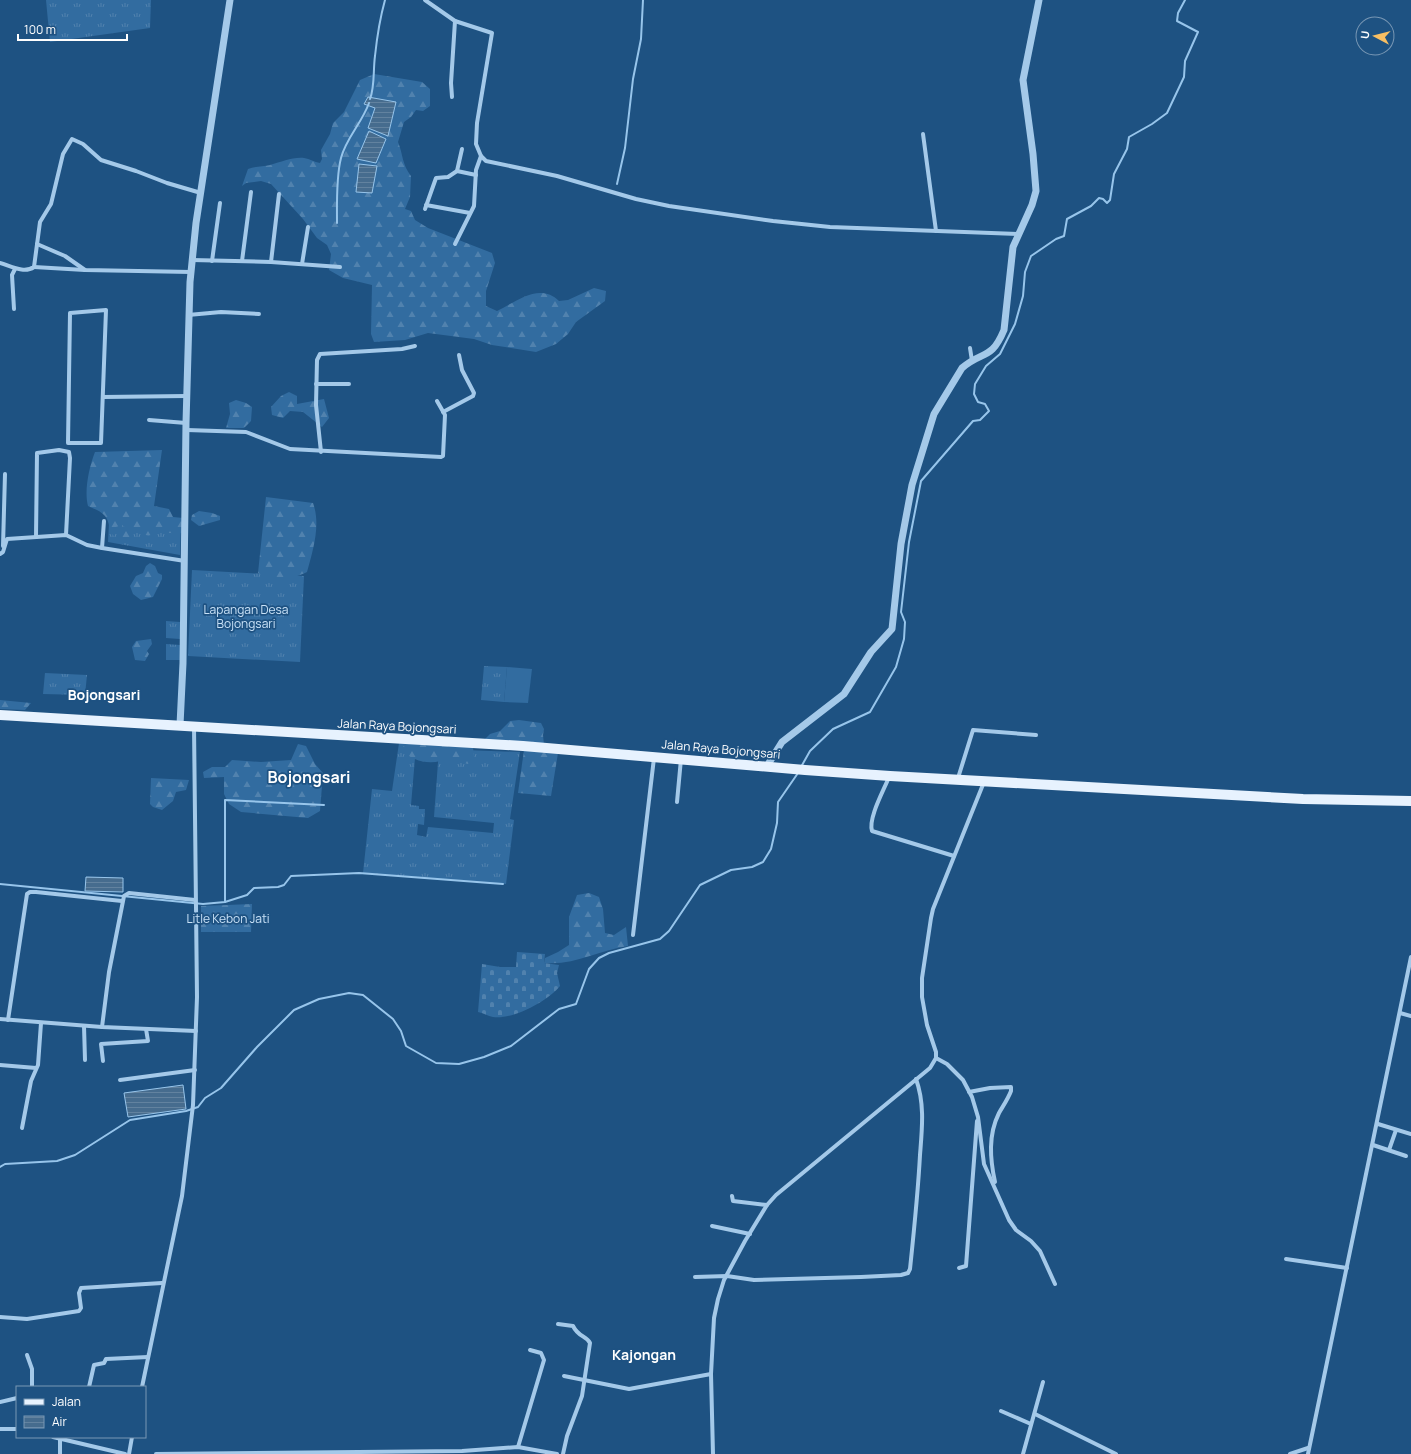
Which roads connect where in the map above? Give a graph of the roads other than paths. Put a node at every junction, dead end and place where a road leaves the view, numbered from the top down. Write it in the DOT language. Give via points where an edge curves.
graph roads {
  1 [pos="230,0"];
  2 [pos="425,0"];
  3 [pos="1039,0"];
  4 [pos="455,21"];
  5 [pos="452,97"];
  6 [pos="923,134"];
  7 [pos="462,149"];
  8 [pos="480,156"];
  9 [pos="457,171"];
  10 [pos="476,175"];
  11 [pos="251,192"];
  12 [pos="201,193"];
  13 [pos="279,194"];
  14 [pos="220,203"];
  15 [pos="470,213"];
  16 [pos="308,227"];
  17 [pos="936,231"];
  18 [pos="1018,234"];
  19 [pos="37,244"];
  20 [pos="455,244"];
  21 [pos="192,260"];
  22 [pos="212,260"];
  23 [pos="242,261"];
  24 [pos="271,262"];
  25 [pos="0,263"];
  26 [pos="302,264"];
  27 [pos="34,267"];
  28 [pos="340,267"];
  29 [pos="15,269"];
  30 [pos="85,270"];
  31 [pos="191,272"];
  32 [pos="14,309"];
  33 [pos="259,314"];
  34 [pos="188,315"];
  35 [pos="415,346"];
  36 [pos="970,348"];
  37 [pos="459,355"];
  38 [pos="971,359"];
  39 [pos="316,384"];
  40 [pos="349,384"];
  41 [pos="186,396"];
  42 [pos="103,397"];
  43 [pos="437,401"];
  44 [pos="443,412"];
  45 [pos="149,420"];
  46 [pos="186,427"];
  47 [pos="321,452"];
  48 [pos="5,474"];
  49 [pos="2,491"];
  50 [pos="104,521"];
  51 [pos="66,535"];
  52 [pos="36,537"];
  53 [pos="102,548"];
  54 [pos="2,553"];
  55 [pos="185,561"];
  56 [pos="0,715"];
  57 [pos="180,725"];
  58 [pos="194,726"];
  59 [pos="1036,735"];
  60 [pos="654,756"];
  61 [pos="681,759"];
  62 [pos="768,766"];
  63 [pos="890,776"];
  64 [pos="958,779"];
  65 [pos="984,780"];
  66 [pos="1411,801"];
  67 [pos="677,802"];
  68 [pos="954,856"];
  69 [pos="123,898"];
  70 [pos="196,903"];
  71 [pos="633,935"];
  72 [pos="1411,957"];
  73 [pos="1400,1013"];
  74 [pos="1411,1016"];
  75 [pos="0,1019"];
  76 [pos="8,1020"];
  77 [pos="41,1023"];
  78 [pos="84,1026"];
  79 [pos="102,1027"];
  80 [pos="146,1029"];
  81 [pos="196,1031"];
  82 [pos="936,1058"];
  83 [pos="86,1060"];
  84 [pos="103,1061"];
  85 [pos="0,1065"];
  86 [pos="36,1068"];
  87 [pos="195,1070"];
  88 [pos="916,1079"];
  89 [pos="120,1080"];
  90 [pos="969,1092"];
  91 [pos="978,1117"];
  92 [pos="1378,1124"];
  93 [pos="22,1128"];
  94 [pos="1396,1130"];
  95 [pos="1411,1134"];
  96 [pos="1373,1145"];
  97 [pos="1389,1150"];
  98 [pos="1406,1156"];
  99 [pos="996,1188"];
  100 [pos="732,1196"];
  101 [pos="767,1205"];
  102 [pos="712,1226"];
  103 [pos="750,1234"];
  104 [pos="1286,1259"];
  105 [pos="959,1268"];
  106 [pos="1347,1268"];
  107 [pos="727,1276"];
  108 [pos="695,1277"];
  109 [pos="162,1283"];
  110 [pos="1055,1284"];
  111 [pos="0,1317"];
  112 [pos="558,1324"];
  113 [pos="530,1350"];
  114 [pos="27,1355"];
  115 [pos="148,1358"];
  116 [pos="710,1374"];
  117 [pos="564,1376"];
  118 [pos="584,1381"];
  119 [pos="1043,1382"];
  120 [pos="32,1386"];
  121 [pos="89,1386"];
  122 [pos="142,1386"];
  123 [pos="16,1398"];
  124 [pos="0,1402"];
  125 [pos="1001,1411"];
  126 [pos="1035,1414"];
  127 [pos="1031,1424"];
  128 [pos="0,1429"];
  129 [pos="16,1429"];
  130 [pos="56,1438"];
  131 [pos="132,1438"];
  132 [pos="60,1439"];
  133 [pos="70,1439"];
  134 [pos="518,1447"];
  135 [pos="1308,1448"];
  136 [pos="60,1454"];
  137 [pos="125,1454"];
  138 [pos="129,1454"];
  139 [pos="156,1454"];
  140 [pos="557,1454"];
  141 [pos="563,1454"];
  142 [pos="713,1454"];
  143 [pos="1023,1454"];
  144 [pos="1116,1454"];
  145 [pos="1290,1454"];
  146 [pos="1308,1454"];
  1 -- 12 [label="street"];
  2 -- 4 [label="street"];
  3 -- 18 [label="street" via="1023,80 1036,191"];
  4 -- 5 [label="street" via="450,83"];
  4 -- 8 [label="street" via="492,33 477,123 476,144"];
  6 -- 17 [label="street"];
  7 -- 9 [label="street"];
  8 -- 10 [label="street"];
  8 -- 17 [label="street" via="486,161 557,176 669,206 830,227"];
  9 -- 10 [label="street"];
  9 -- 15 [label="street" via="448,177 436,178 426,207"];
  10 -- 15 [label="street" via="475,201"];
  11 -- 23 [label="street"];
  12 -- 19 [label="street" via="101,160 83,144 72,140 63,154 51,204 40,222"];
  12 -- 21 [label="street"];
  13 -- 24 [label="street"];
  14 -- 22 [label="street"];
  15 -- 20 [label="street"];
  16 -- 26 [label="street"];
  17 -- 18 [label="street"];
  18 -- 38 [label="street" via="1010,261 1004,330 989,354"];
  19 -- 27 [label="street"];
  19 -- 30 [label="street" via="66,256"];
  21 -- 22 [label="street"];
  21 -- 31 [label="street"];
  22 -- 23 [label="street"];
  23 -- 24 [label="street"];
  24 -- 26 [label="street"];
  25 -- 29 [label="street"];
  26 -- 28 [label="street"];
  27 -- 29 [label="street"];
  27 -- 30 [label="street"];
  29 -- 32 [label="street" via="12,275"];
  30 -- 31 [label="street"];
  31 -- 34 [label="street"];
  33 -- 34 [label="street" via="221,312"];
  34 -- 41 [label="street"];
  35 -- 39 [label="street" via="320,354 317,360"];
  36 -- 38 [label="street"];
  37 -- 44 [label="street" via="462,370 474,393 473,396"];
  38 -- 62 [label="street" via="962,368 932,419 912,486 901,544 892,629 871,652 844,694 782,742"];
  39 -- 40 [label="street"];
  39 -- 47 [label="street"];
  41 -- 42 [label="street"];
  41 -- 46 [label="street"];
  42 -- 42 [label="street" via="106,310 70,313 68,443 100,443"];
  43 -- 44 [label="street"];
  44 -- 47 [label="street" via="445,415 441,457"];
  45 -- 46 [label="street"];
  46 -- 47 [label="street" via="246,432 290,449"];
  46 -- 55 [label="street"];
  48 -- 49 [label="street"];
  49 -- 54 [label="street"];
  50 -- 53 [label="street"];
  51 -- 52 [label="street"];
  51 -- 52 [label="street" via="70,458 69,452 59,450 37,453"];
  51 -- 53 [label="street"];
  52 -- 54 [label="street" via="7,539"];
  53 -- 55 [label="street"];
  55 -- 57 [label="street"];
  56 -- 57 [label="main road, Jalan Raya Bojongsari"];
  57 -- 58 [label="main road, Jalan Raya Bojongsari"];
  58 -- 60 [label="main road, Jalan Raya Bojongsari"];
  58 -- 70 [label="street"];
  59 -- 64 [label="street" via="973,730"];
  60 -- 61 [label="main road, Jalan Raya Bojongsari"];
  60 -- 71 [label="street"];
  61 -- 62 [label="main road, Jalan Raya Bojongsari"];
  61 -- 67 [label="street"];
  62 -- 63 [label="main road, Jalan Raya Bojongsari"];
  63 -- 64 [label="main road, Jalan Raya Bojongsari"];
  63 -- 68 [label="street" via="876,808 870,827 872,831"];
  64 -- 65 [label="main road, Jalan Raya Bojongsari"];
  65 -- 66 [label="main road, Jalan Raya Bojongsari" via="1303,799"];
  65 -- 68 [label="street"];
  68 -- 82 [label="street" via="933,909 922,978 922,997"];
  69 -- 70 [label="street" via="129,893"];
  69 -- 76 [label="street" via="36,892 27,894"];
  69 -- 79 [label="street"];
  70 -- 81 [label="street"];
  72 -- 73 [label="street"];
  73 -- 74 [label="street"];
  73 -- 92 [label="street"];
  75 -- 76 [label="street"];
  76 -- 77 [label="street"];
  77 -- 78 [label="street"];
  77 -- 86 [label="street"];
  78 -- 79 [label="street"];
  78 -- 83 [label="street"];
  79 -- 80 [label="street"];
  80 -- 81 [label="street"];
  80 -- 84 [label="street" via="148,1041 101,1044"];
  81 -- 87 [label="street"];
  82 -- 88 [label="street" via="930,1068"];
  82 -- 90 [label="street" via="947,1064 963,1080"];
  85 -- 86 [label="street"];
  86 -- 93 [label="street"];
  87 -- 89 [label="street"];
  87 -- 109 [label="street" via="182,1196"];
  88 -- 101 [label="street"];
  88 -- 107 [label="street" via="920,1090 922,1116 918,1191 908,1273 754,1280"];
  90 -- 91 [label="street"];
  90 -- 99 [label="street" via="1011,1087 993,1130 990,1155"];
  91 -- 99 [label="street" via="984,1164"];
  91 -- 105 [label="street" via="975,1128 966,1266"];
  92 -- 94 [label="street"];
  92 -- 96 [label="street"];
  94 -- 95 [label="street"];
  94 -- 97 [label="street"];
  96 -- 97 [label="street"];
  96 -- 106 [label="street"];
  97 -- 98 [label="street"];
  99 -- 110 [label="street" via="1012,1227 1031,1241 1040,1252"];
  100 -- 101 [label="street" via="733,1201"];
  101 -- 103 [label="street"];
  102 -- 103 [label="street"];
  103 -- 107 [label="street"];
  104 -- 106 [label="street"];
  106 -- 135 [label="street"];
  107 -- 108 [label="street"];
  107 -- 116 [label="street" via="714,1318"];
  109 -- 111 [label="street" via="81,1288 80,1311 27,1319"];
  109 -- 115 [label="street"];
  112 -- 118 [label="street" via="573,1326 577,1335 589,1340"];
  113 -- 134 [label="street" via="544,1356 544,1360"];
  114 -- 120 [label="street" via="32,1369"];
  115 -- 121 [label="street" via="106,1359 104,1364 94,1365"];
  115 -- 122 [label="street"];
  116 -- 118 [label="street" via="629,1389"];
  116 -- 142 [label="street"];
  117 -- 118 [label="street"];
  118 -- 141 [label="street" via="582,1396"];
  119 -- 126 [label="street"];
  123 -- 124 [label="street"];
  125 -- 127 [label="street"];
  126 -- 127 [label="street"];
  126 -- 144 [label="street"];
  127 -- 143 [label="street"];
  128 -- 129 [label="street"];
  130 -- 132 [label="street"];
  131 -- 138 [label="street"];
  132 -- 133 [label="street"];
  132 -- 136 [label="street"];
  133 -- 137 [label="street"];
  134 -- 139 [label="street" via="462,1451"];
  134 -- 140 [label="street"];
  135 -- 145 [label="street"];
  135 -- 146 [label="street"];
}
